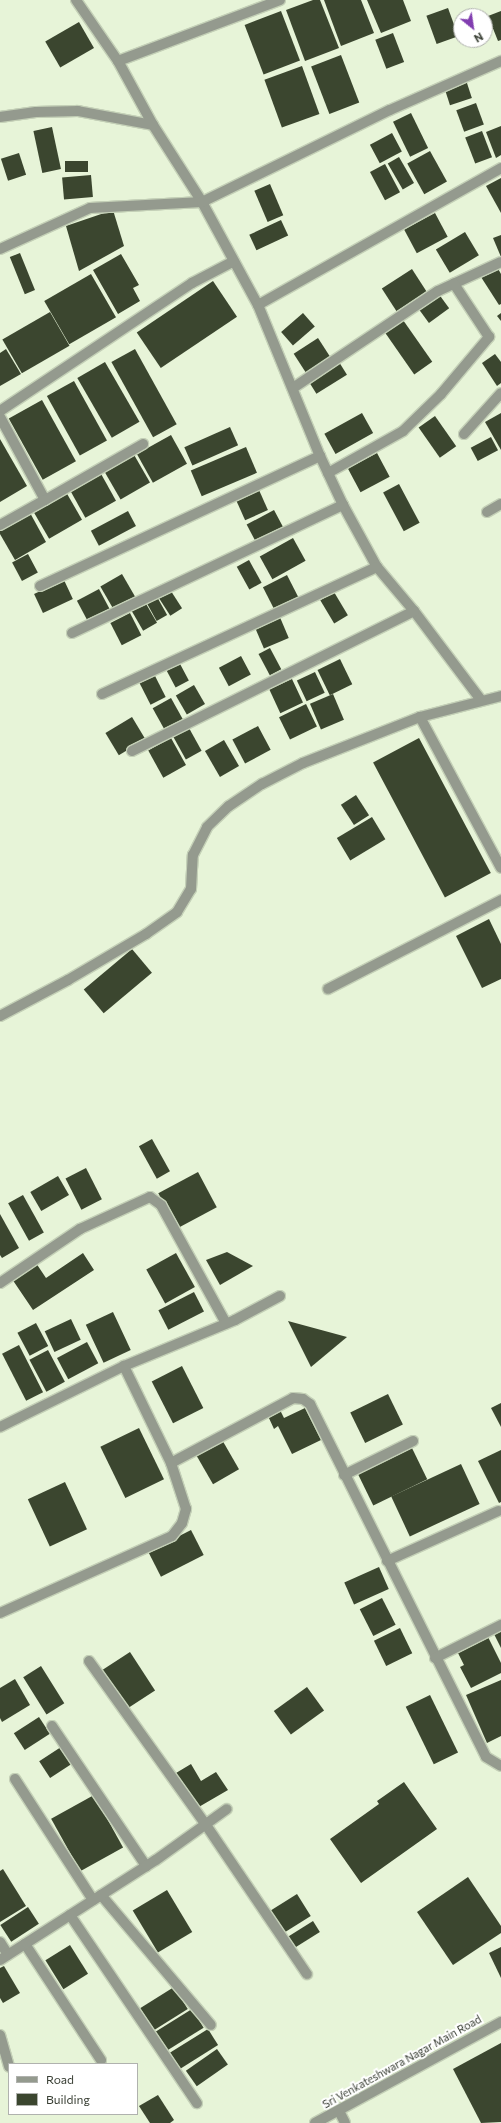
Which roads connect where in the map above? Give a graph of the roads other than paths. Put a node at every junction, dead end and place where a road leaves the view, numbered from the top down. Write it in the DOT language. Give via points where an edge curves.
graph roads {
  1 [pos="76,0"];
  2 [pos="280,0"];
  3 [pos="118,61"];
  4 [pos="501,61"];
  5 [pos="0,117"];
  6 [pos="152,125"];
  7 [pos="501,168"];
  8 [pos="202,202"];
  9 [pos="0,249"];
  10 [pos="234,261"];
  11 [pos="501,262"];
  12 [pos="454,284"];
  13 [pos="258,305"];
  14 [pos="293,388"];
  15 [pos="501,393"];
  16 [pos="0,410"];
  17 [pos="0,417"];
  18 [pos="464,434"];
  19 [pos="143,444"];
  20 [pos="320,456"];
  21 [pos="328,473"];
  22 [pos="44,500"];
  23 [pos="501,504"];
  24 [pos="343,505"];
  25 [pos="487,512"];
  26 [pos="0,525"];
  27 [pos="377,568"];
  28 [pos="40,586"];
  29 [pos="414,612"];
  30 [pos="72,633"];
  31 [pos="102,694"];
  32 [pos="501,696"];
  33 [pos="481,700"];
  34 [pos="420,716"];
  35 [pos="132,751"];
  36 [pos="501,868"];
  37 [pos="501,900"];
  38 [pos="328,989"];
  39 [pos="0,1016"];
  40 [pos="0,1283"];
  41 [pos="280,1296"];
  42 [pos="226,1323"];
  43 [pos="124,1366"];
  44 [pos="0,1427"];
  45 [pos="413,1440"];
  46 [pos="171,1463"];
  47 [pos="344,1475"];
  48 [pos="498,1511"];
  49 [pos="387,1561"];
  50 [pos="0,1613"];
  51 [pos="501,1625"];
  52 [pos="435,1658"];
  53 [pos="89,1661"];
  54 [pos="52,1726"];
  55 [pos="501,1766"];
  56 [pos="15,1780"];
  57 [pos="227,1809"];
  58 [pos="206,1825"];
  59 [pos="146,1866"];
  60 [pos="97,1898"];
  61 [pos="70,1915"];
  62 [pos="0,1942"];
  63 [pos="25,1944"];
  64 [pos="4,1957"];
  65 [pos="307,1974"];
  66 [pos="501,2022"];
  67 [pos="211,2025"];
  68 [pos="0,2035"];
  69 [pos="101,2060"];
  70 [pos="8,2063"];
  71 [pos="197,2103"];
  72 [pos="339,2111"];
  73 [pos="315,2123"];
  74 [pos="345,2123"];
  1 -- 3 [label="street"];
  2 -- 3 [label="street"];
  3 -- 6 [label="street"];
  4 -- 8 [label="street" via="390,110"];
  5 -- 6 [label="street" via="36,112 78,112"];
  6 -- 8 [label="street"];
  7 -- 13 [label="street"];
  8 -- 9 [label="street" via="90,208"];
  8 -- 10 [label="street"];
  10 -- 13 [label="street"];
  10 -- 16 [label="street" via="192,283"];
  11 -- 12 [label="street"];
  12 -- 14 [label="street" via="438,290"];
  12 -- 21 [label="street" via="489,337 442,394 403,431"];
  13 -- 14 [label="street"];
  14 -- 20 [label="street"];
  15 -- 18 [label="street"];
  17 -- 22 [label="street"];
  19 -- 22 [label="street"];
  20 -- 21 [label="street"];
  20 -- 28 [label="street"];
  21 -- 24 [label="street"];
  22 -- 26 [label="street"];
  23 -- 25 [label="street"];
  24 -- 27 [label="street"];
  24 -- 30 [label="street"];
  27 -- 29 [label="street"];
  27 -- 31 [label="street"];
  29 -- 33 [label="street"];
  29 -- 35 [label="street"];
  32 -- 33 [label="street"];
  33 -- 34 [label="street"];
  34 -- 36 [label="street"];
  34 -- 39 [label="street" via="303,763 262,784 229,806 207,826 193,855 191,889 177,912 94,965"];
  37 -- 38 [label="street"];
  40 -- 42 [label="street" via="80,1229 150,1197 161,1205"];
  41 -- 42 [label="street"];
  42 -- 43 [label="street"];
  43 -- 44 [label="street"];
  43 -- 46 [label="street"];
  45 -- 47 [label="street"];
  46 -- 47 [label="street" via="293,1398 303,1399 310,1404"];
  46 -- 50 [label="street" via="186,1509 182,1523 172,1536"];
  47 -- 49 [label="street"];
  48 -- 49 [label="street"];
  49 -- 52 [label="street"];
  51 -- 52 [label="street"];
  52 -- 55 [label="street" via="486,1758"];
  53 -- 58 [label="street"];
  54 -- 59 [label="street"];
  56 -- 60 [label="street"];
  57 -- 58 [label="street"];
  58 -- 59 [label="street"];
  58 -- 65 [label="street"];
  59 -- 60 [label="street"];
  60 -- 61 [label="street"];
  60 -- 67 [label="street"];
  61 -- 63 [label="street"];
  61 -- 71 [label="street"];
  62 -- 64 [label="street"];
  63 -- 64 [label="street"];
  63 -- 69 [label="street"];
  66 -- 72 [label="street, Sri Venkateshwara Nagar Main Road"];
  68 -- 70 [label="street"];
  72 -- 73 [label="street, Sri Venkateshwara Nagar Main Road"];
  72 -- 74 [label="street"];
}
